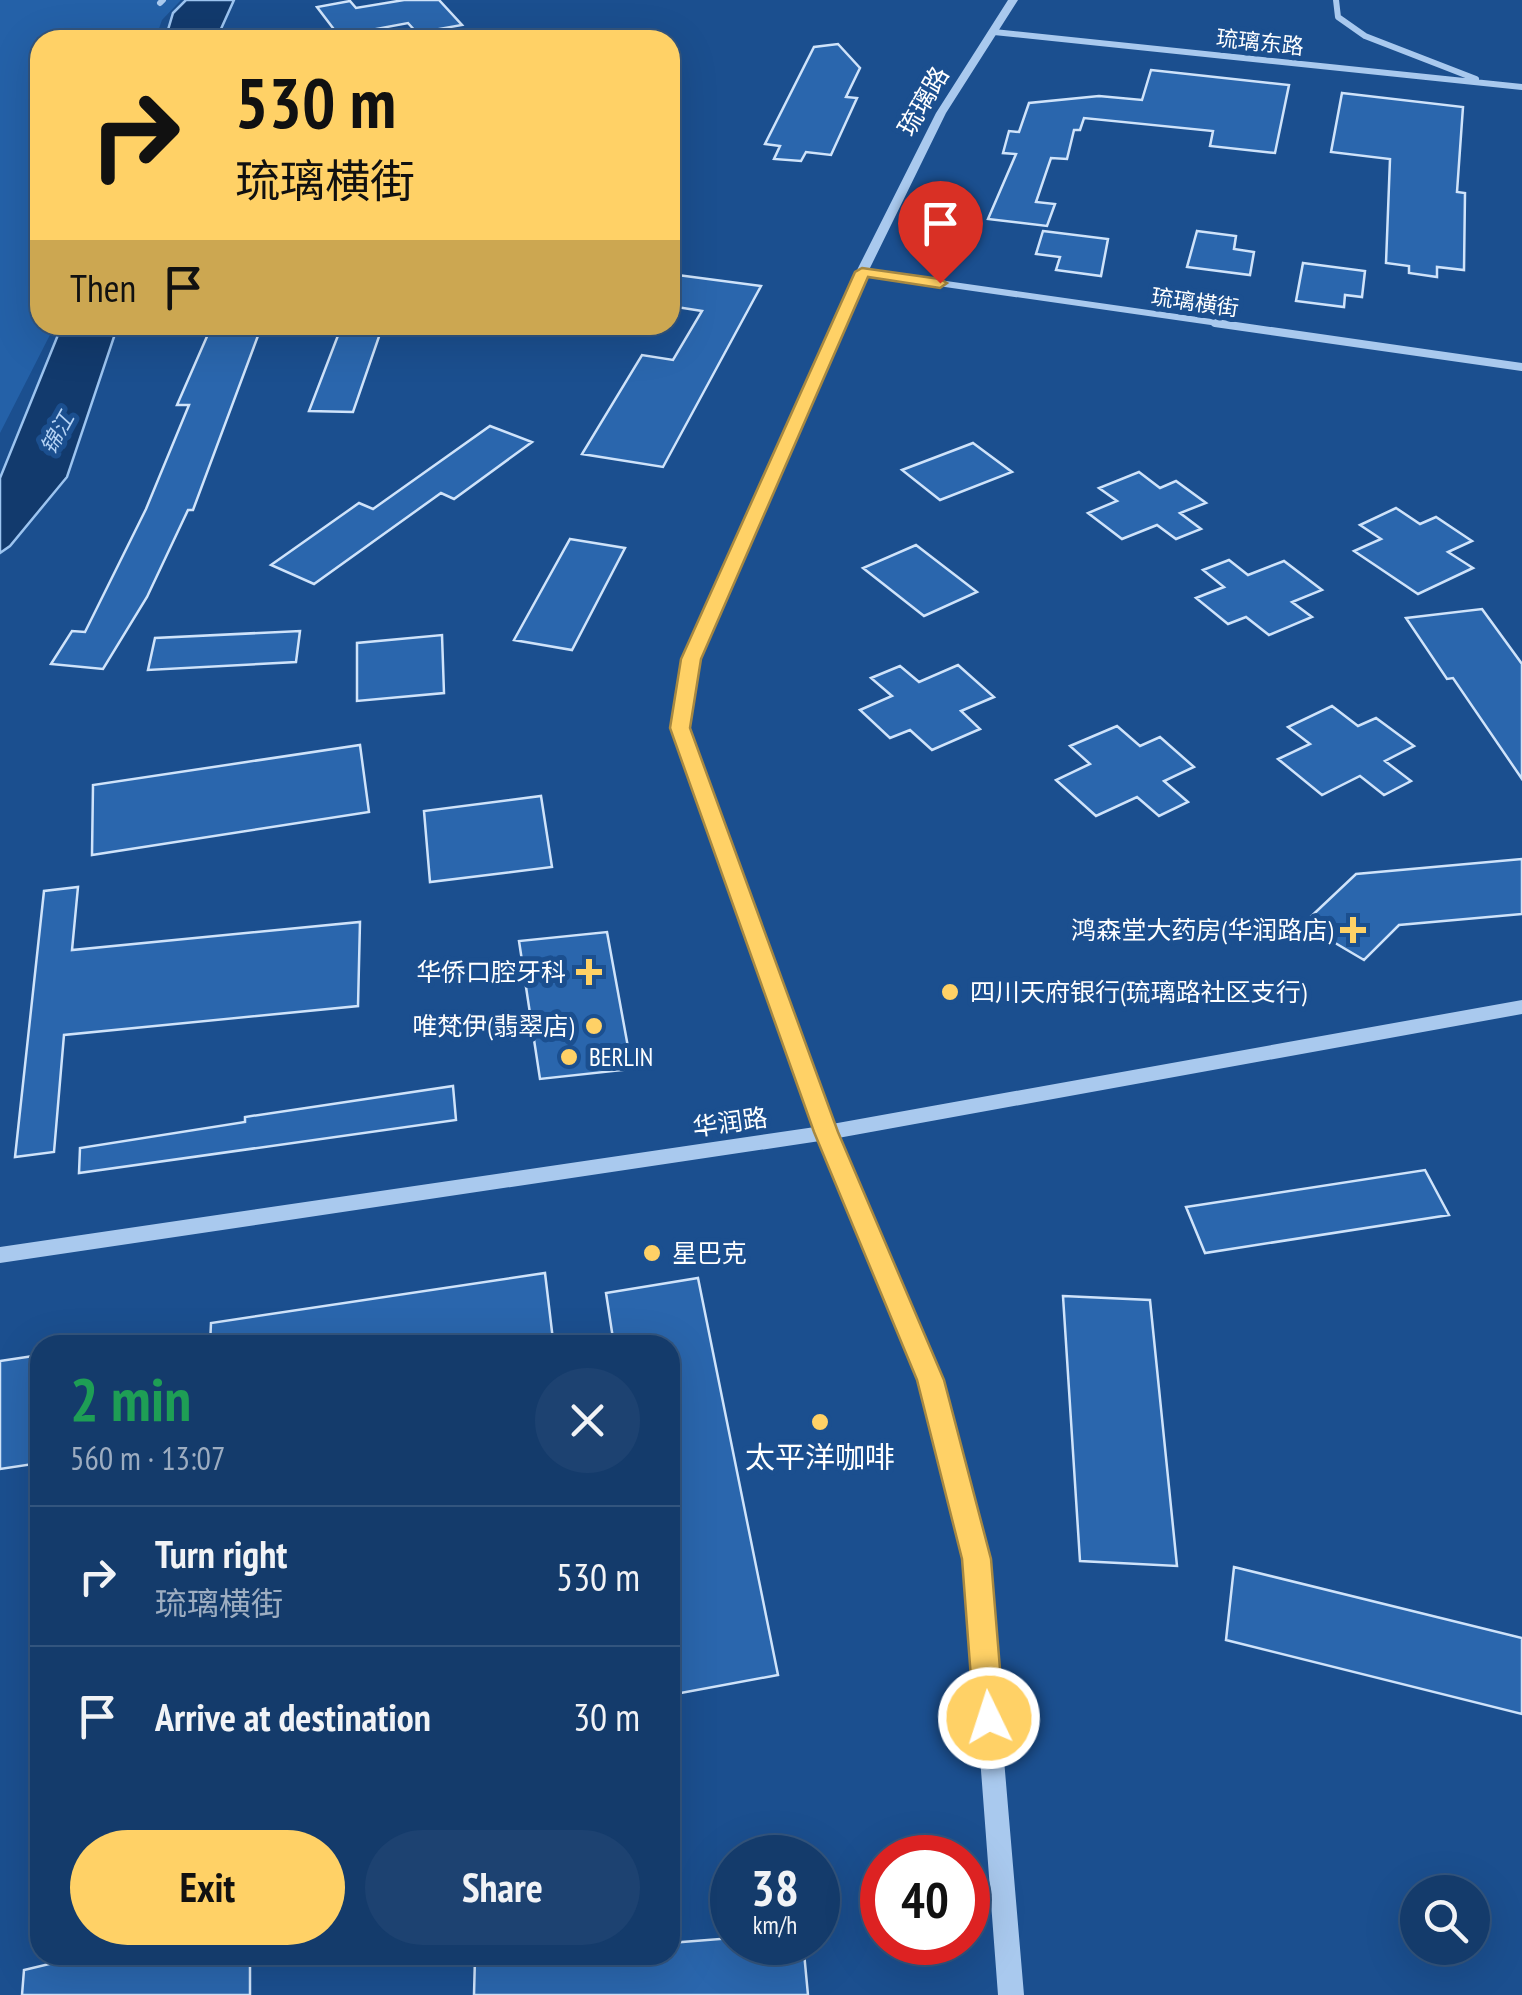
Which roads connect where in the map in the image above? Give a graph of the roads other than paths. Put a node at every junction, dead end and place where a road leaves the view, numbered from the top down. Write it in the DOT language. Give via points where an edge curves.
graph roads {
  1 [pos="1013,0"];
  2 [pos="1336,0"];
  3 [pos="994,32"];
  4 [pos="1489,84"];
  5 [pos="1522,87"];
  6 [pos="862,272"];
  7 [pos="1522,368"];
  8 [pos="1522,1007"];
  9 [pos="826,1132"];
  10 [pos="0,1254"];
  11 [pos="1011,1995"];
  1 -- 3 [label="street, 琉璃路"];
  2 -- 4 [label="street" via="1338,17 1365,36"];
  3 -- 4 [label="street, 琉璃东路"];
  3 -- 6 [label="street, 琉璃路" via="941,113"];
  4 -- 5 [label="street, 琉璃东路"];
  6 -- 7 [label="street, 琉璃横街"];
  6 -- 9 [label="street, 琉璃路" via="691,659 680,728"];
  8 -- 9 [label="street, 华润路"];
  9 -- 10 [label="street, 华润路"];
  9 -- 11 [label="street, 琉璃路" via="931,1380 976,1559"];
}
